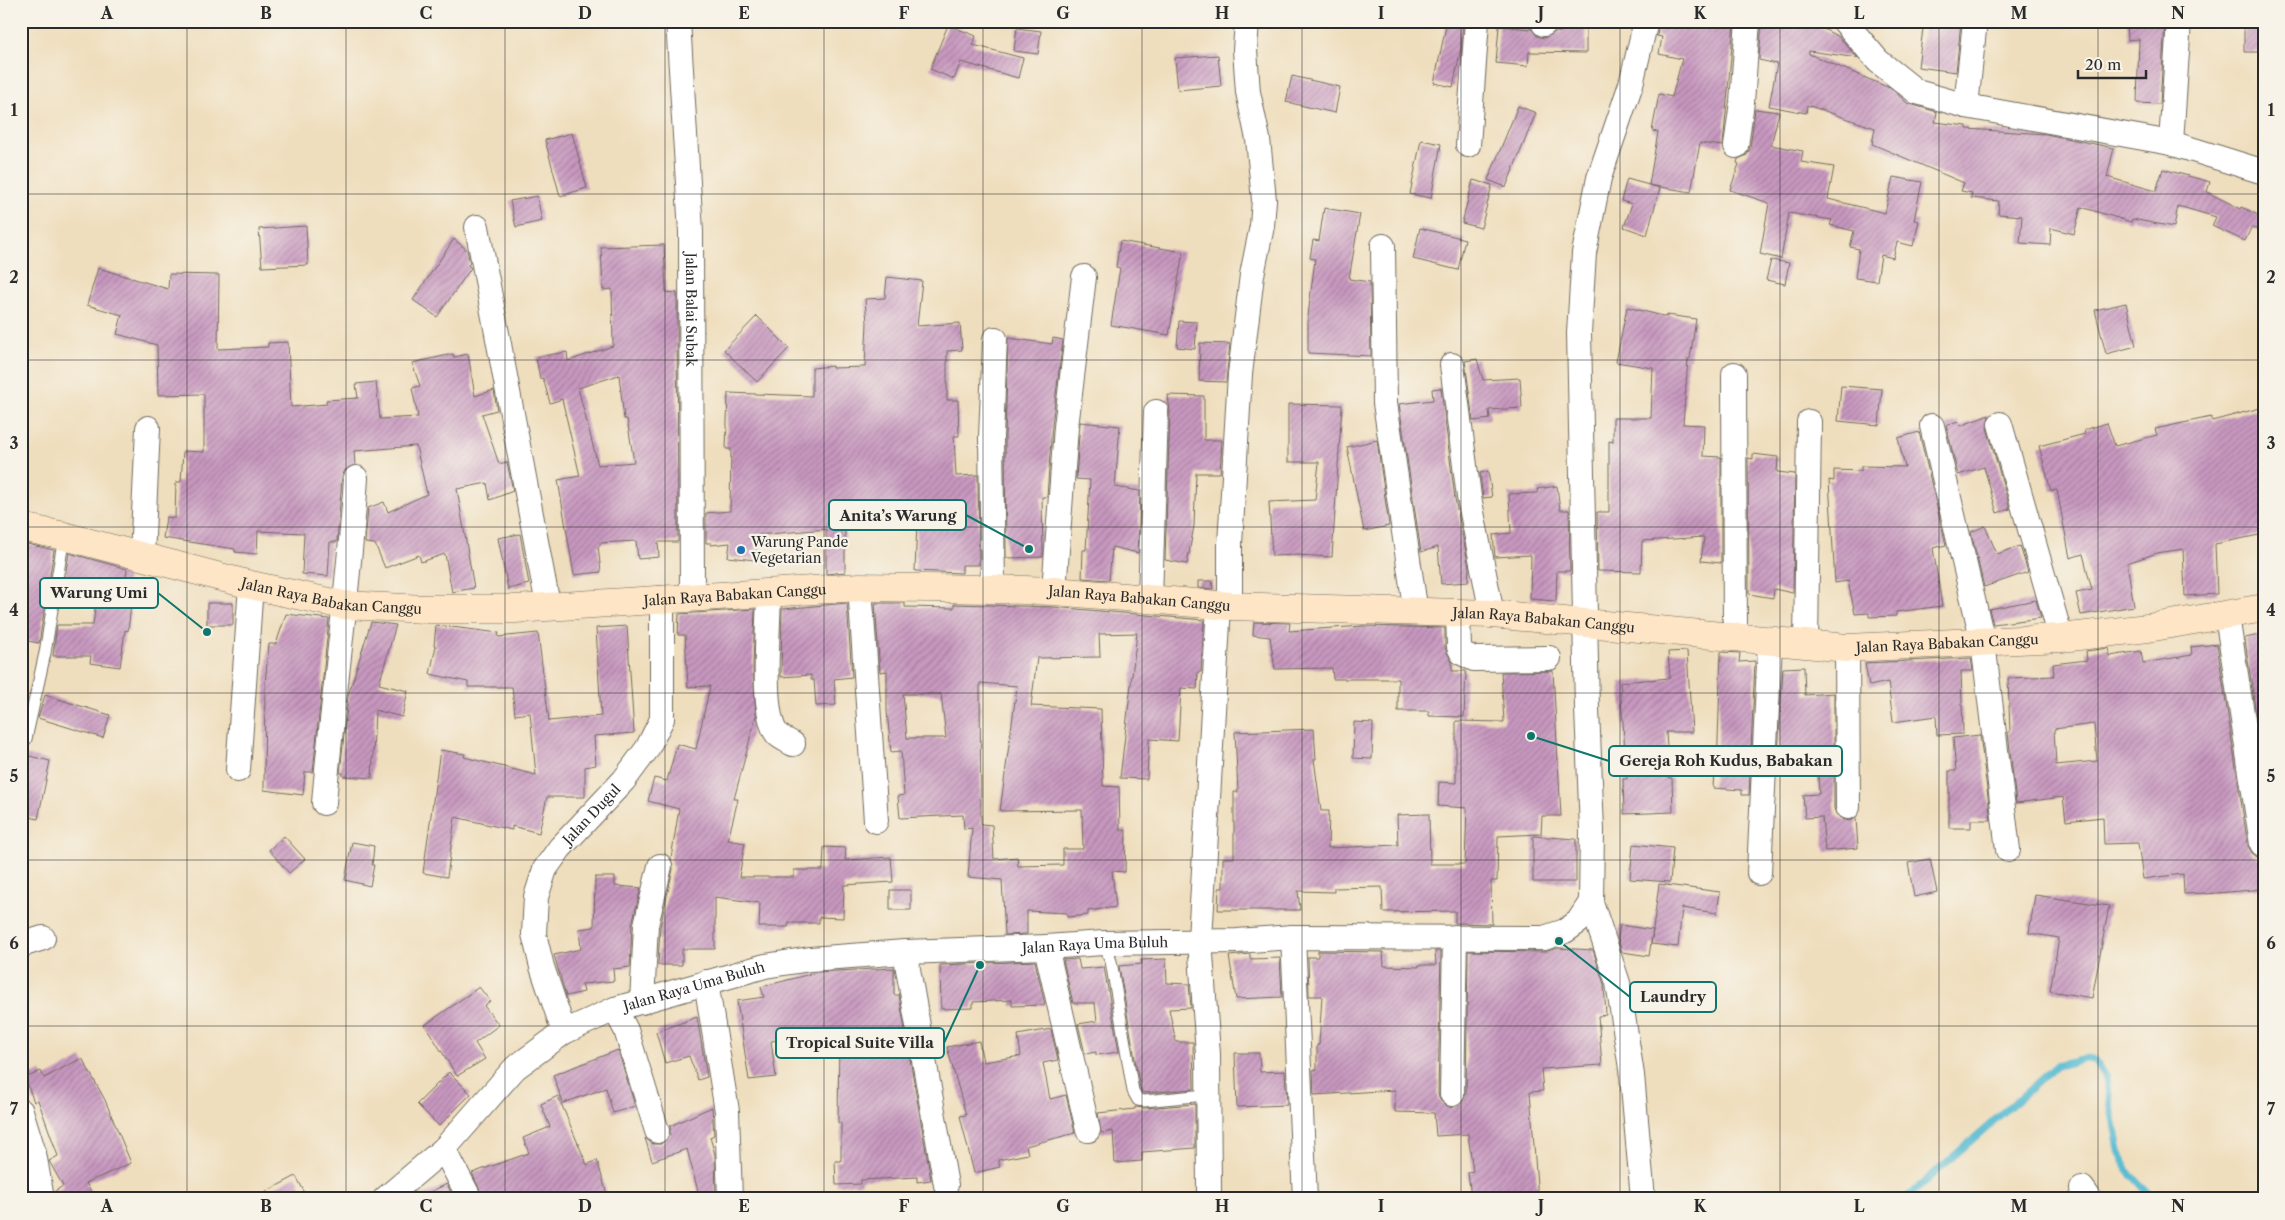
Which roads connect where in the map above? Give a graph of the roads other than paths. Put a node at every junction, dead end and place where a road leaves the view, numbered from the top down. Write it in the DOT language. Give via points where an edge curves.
graph roads {
  1 [pos="678,21"];
  2 [pos="1247,21"];
  3 [pos="1477,21"];
  4 [pos="1646,21"];
  5 [pos="1748,21"];
  6 [pos="1844,21"];
  7 [pos="1975,21"];
  8 [pos="2179,21"];
  9 [pos="1966,106"];
  10 [pos="2170,143"];
  11 [pos="1468,145"];
  12 [pos="1736,146"];
  13 [pos="2264,172"];
  14 [pos="477,227"];
  15 [pos="1383,246"];
  16 [pos="1084,277"];
  17 [pos="995,339"];
  18 [pos="1452,365"];
  19 [pos="1734,374"];
  20 [pos="1156,412"];
  21 [pos="1809,422"];
  22 [pos="2000,424"];
  23 [pos="1932,426"];
  24 [pos="148,428"];
  25 [pos="356,478"];
  26 [pos="21,527"];
  27 [pos="64,536"];
  28 [pos="142,557"];
  29 [pos="250,585"];
  30 [pos="860,587"];
  31 [pos="993,589"];
  32 [pos="1054,591"];
  33 [pos="769,593"];
  34 [pos="692,597"];
  35 [pos="662,598"];
  36 [pos="1150,599"];
  37 [pos="344,605"];
  38 [pos="548,605"];
  39 [pos="1225,605"];
  40 [pos="2264,608"];
  41 [pos="1416,613"];
  42 [pos="1458,614"];
  43 [pos="1492,614"];
  44 [pos="2227,616"];
  45 [pos="1586,625"];
  46 [pos="1735,638"];
  47 [pos="2061,638"];
  48 [pos="1770,642"];
  49 [pos="1984,642"];
  50 [pos="1806,644"];
  51 [pos="1847,648"];
  52 [pos="1549,658"];
  53 [pos="26,739"];
  54 [pos="793,744"];
  55 [pos="238,770"];
  56 [pos="324,802"];
  57 [pos="1848,807"];
  58 [pos="876,821"];
  59 [pos="2262,844"];
  60 [pos="2008,850"];
  61 [pos="660,866"];
  62 [pos="1759,873"];
  63 [pos="1591,902"];
  64 [pos="1292,937"];
  65 [pos="1455,937"];
  66 [pos="1200,940"];
  67 [pos="1104,943"];
  68 [pos="1046,947"];
  69 [pos="905,952"];
  70 [pos="706,982"];
  71 [pos="642,1002"];
  72 [pos="615,1008"];
  73 [pos="564,1032"];
  74 [pos="1452,1094"];
  75 [pos="1195,1096"];
  76 [pos="21,1111"];
  77 [pos="1088,1130"];
  78 [pos="657,1131"];
  79 [pos="444,1149"];
  80 [pos="946,1185"];
  81 [pos="1209,1192"];
  82 [pos="42,1199"];
  83 [pos="385,1199"];
  84 [pos="470,1199"];
  85 [pos="730,1199"];
  86 [pos="1305,1199"];
  87 [pos="1643,1199"];
  1 -- 34 [label="street, Jalan Balai Subak" via="691,232"];
  2 -- 39 [label="street" via="1248,92 1258,139 1264,200 1240,374"];
  3 -- 11 [label="street"];
  4 -- 45 [label="street" via="1631,84 1599,178 1584,253 1579,333"];
  5 -- 12 [label="street"];
  6 -- 9 [label="street" via="1878,61 1917,92"];
  7 -- 9 [label="street"];
  8 -- 10 [label="street"];
  9 -- 10 [label="street"];
  10 -- 13 [label="street"];
  14 -- 38 [label="street"];
  15 -- 41 [label="street" via="1386,403"];
  16 -- 32 [label="street" via="1066,427"];
  17 -- 31 [label="street" via="991,437"];
  18 -- 43 [label="street" via="1469,497"];
  19 -- 46 [label="street"];
  20 -- 36 [label="street"];
  21 -- 50 [label="street"];
  22 -- 47 [label="street"];
  23 -- 49 [label="street"];
  24 -- 28 [label="street"];
  25 -- 37 [label="street"];
  26 -- 27 [label="street, Jalan Raya Babakan Canggu"];
  27 -- 28 [label="street, Jalan Raya Babakan Canggu"];
  27 -- 53 [label="lane" via="45,653"];
  28 -- 29 [label="street, Jalan Raya Babakan Canggu"];
  29 -- 37 [label="street, Jalan Raya Babakan Canggu"];
  29 -- 55 [label="street"];
  30 -- 31 [label="street, Jalan Raya Babakan Canggu"];
  30 -- 33 [label="street, Jalan Raya Babakan Canggu"];
  30 -- 58 [label="street"];
  31 -- 32 [label="street, Jalan Raya Babakan Canggu"];
  32 -- 36 [label="street, Jalan Raya Babakan Canggu"];
  33 -- 34 [label="street, Jalan Raya Babakan Canggu"];
  33 -- 54 [label="street" via="767,696 770,716 777,734"];
  34 -- 35 [label="street, Jalan Raya Babakan Canggu"];
  35 -- 38 [label="street, Jalan Raya Babakan Canggu"];
  35 -- 73 [label="street, Jalan Dugul" via="662,719 647,749 624,780 560,848 545,869 536,897 534,934"];
  36 -- 39 [label="street, Jalan Raya Babakan Canggu"];
  37 -- 38 [label="street, Jalan Raya Babakan Canggu" via="426,609"];
  37 -- 56 [label="street"];
  39 -- 41 [label="street, Jalan Raya Babakan Canggu"];
  39 -- 66 [label="street"];
  40 -- 44 [label="street, Jalan Raya Babakan Canggu"];
  41 -- 42 [label="street, Jalan Raya Babakan Canggu"];
  42 -- 43 [label="street, Jalan Raya Babakan Canggu"];
  42 -- 52 [label="street" via="1459,647 1462,653 1474,660"];
  43 -- 45 [label="street, Jalan Raya Babakan Canggu"];
  44 -- 47 [label="street, Jalan Raya Babakan Canggu"];
  44 -- 59 [label="street"];
  45 -- 46 [label="street, Jalan Raya Babakan Canggu"];
  45 -- 63 [label="street"];
  46 -- 48 [label="street, Jalan Raya Babakan Canggu"];
  47 -- 49 [label="street, Jalan Raya Babakan Canggu"];
  48 -- 50 [label="street, Jalan Raya Babakan Canggu"];
  48 -- 62 [label="street"];
  49 -- 51 [label="street, Jalan Raya Babakan Canggu"];
  49 -- 60 [label="street"];
  50 -- 51 [label="street, Jalan Raya Babakan Canggu"];
  51 -- 57 [label="street"];
  61 -- 71 [label="street" via="646,925"];
  63 -- 65 [label="street, Jalan Raya Uma Buluh" via="1578,922 1544,938"];
  63 -- 87 [label="street" via="1618,983 1632,1075"];
  64 -- 65 [label="street, Jalan Raya Uma Buluh"];
  64 -- 66 [label="street, Jalan Raya Uma Buluh"];
  64 -- 86 [label="street"];
  65 -- 74 [label="street"];
  66 -- 67 [label="street, Jalan Raya Uma Buluh"];
  66 -- 81 [label="street" via="1208,1054"];
  67 -- 68 [label="street, Jalan Raya Uma Buluh"];
  67 -- 75 [label="lane" via="1111,961 1133,1091 1138,1100"];
  68 -- 69 [label="street, Jalan Raya Uma Buluh"];
  68 -- 77 [label="street"];
  69 -- 70 [label="street, Jalan Raya Uma Buluh" via="810,959 765,966"];
  69 -- 80 [label="street"];
  70 -- 71 [label="street, Jalan Raya Uma Buluh"];
  70 -- 85 [label="street" via="727,1111"];
  71 -- 72 [label="street, Jalan Raya Uma Buluh"];
  72 -- 73 [label="street, Jalan Raya Uma Buluh"];
  72 -- 78 [label="street" via="626,1030"];
  73 -- 79 [label="street, Jalan Raya Uma Buluh" via="515,1068"];
  76 -- 82 [label="street" via="34,1153"];
  79 -- 83 [label="street, Jalan Raya Uma Buluh"];
  79 -- 84 [label="street"];
}
